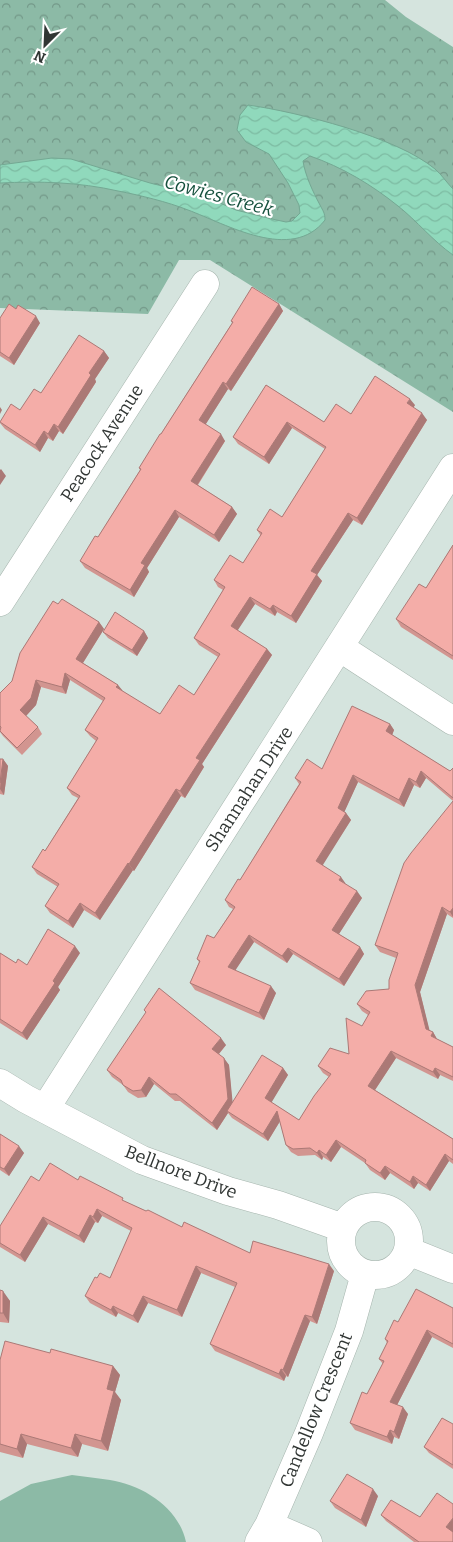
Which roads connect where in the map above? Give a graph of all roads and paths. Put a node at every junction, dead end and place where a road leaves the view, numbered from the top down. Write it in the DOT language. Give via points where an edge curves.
graph roads {
  1 [pos="205,284"];
  2 [pos="453,468"];
  3 [pos="0,602"];
  4 [pos="340,647"];
  5 [pos="453,721"];
  6 [pos="0,1083"];
  7 [pos="45,1109"];
  8 [pos="343,1228"];
  9 [pos="408,1251"];
  10 [pos="453,1269"];
  11 [pos="365,1274"];
  12 [pos="264,1533"];
  13 [pos="308,1542"];
  1 -- 3 [label="street, Peacock Avenue"];
  2 -- 4 [label="street, Shannahan Drive"];
  4 -- 5 [label="street"];
  4 -- 7 [label="street, Shannahan Drive"];
  6 -- 7 [label="street, Bellnore Drive"];
  7 -- 8 [label="street, Bellnore Drive" via="142,1160"];
  8 -- 9 [label="street" via="351,1217 369,1207 385,1208 400,1218 409,1237"];
  8 -- 11 [label="street" via="341,1241 347,1261"];
  9 -- 10 [label="street"];
  9 -- 11 [label="street" via="398,1267 380,1276"];
  11 -- 12 [label="street, Candellow Crescent" via="348,1332 309,1432"];
  12 -- 13 [label="street"];
}
